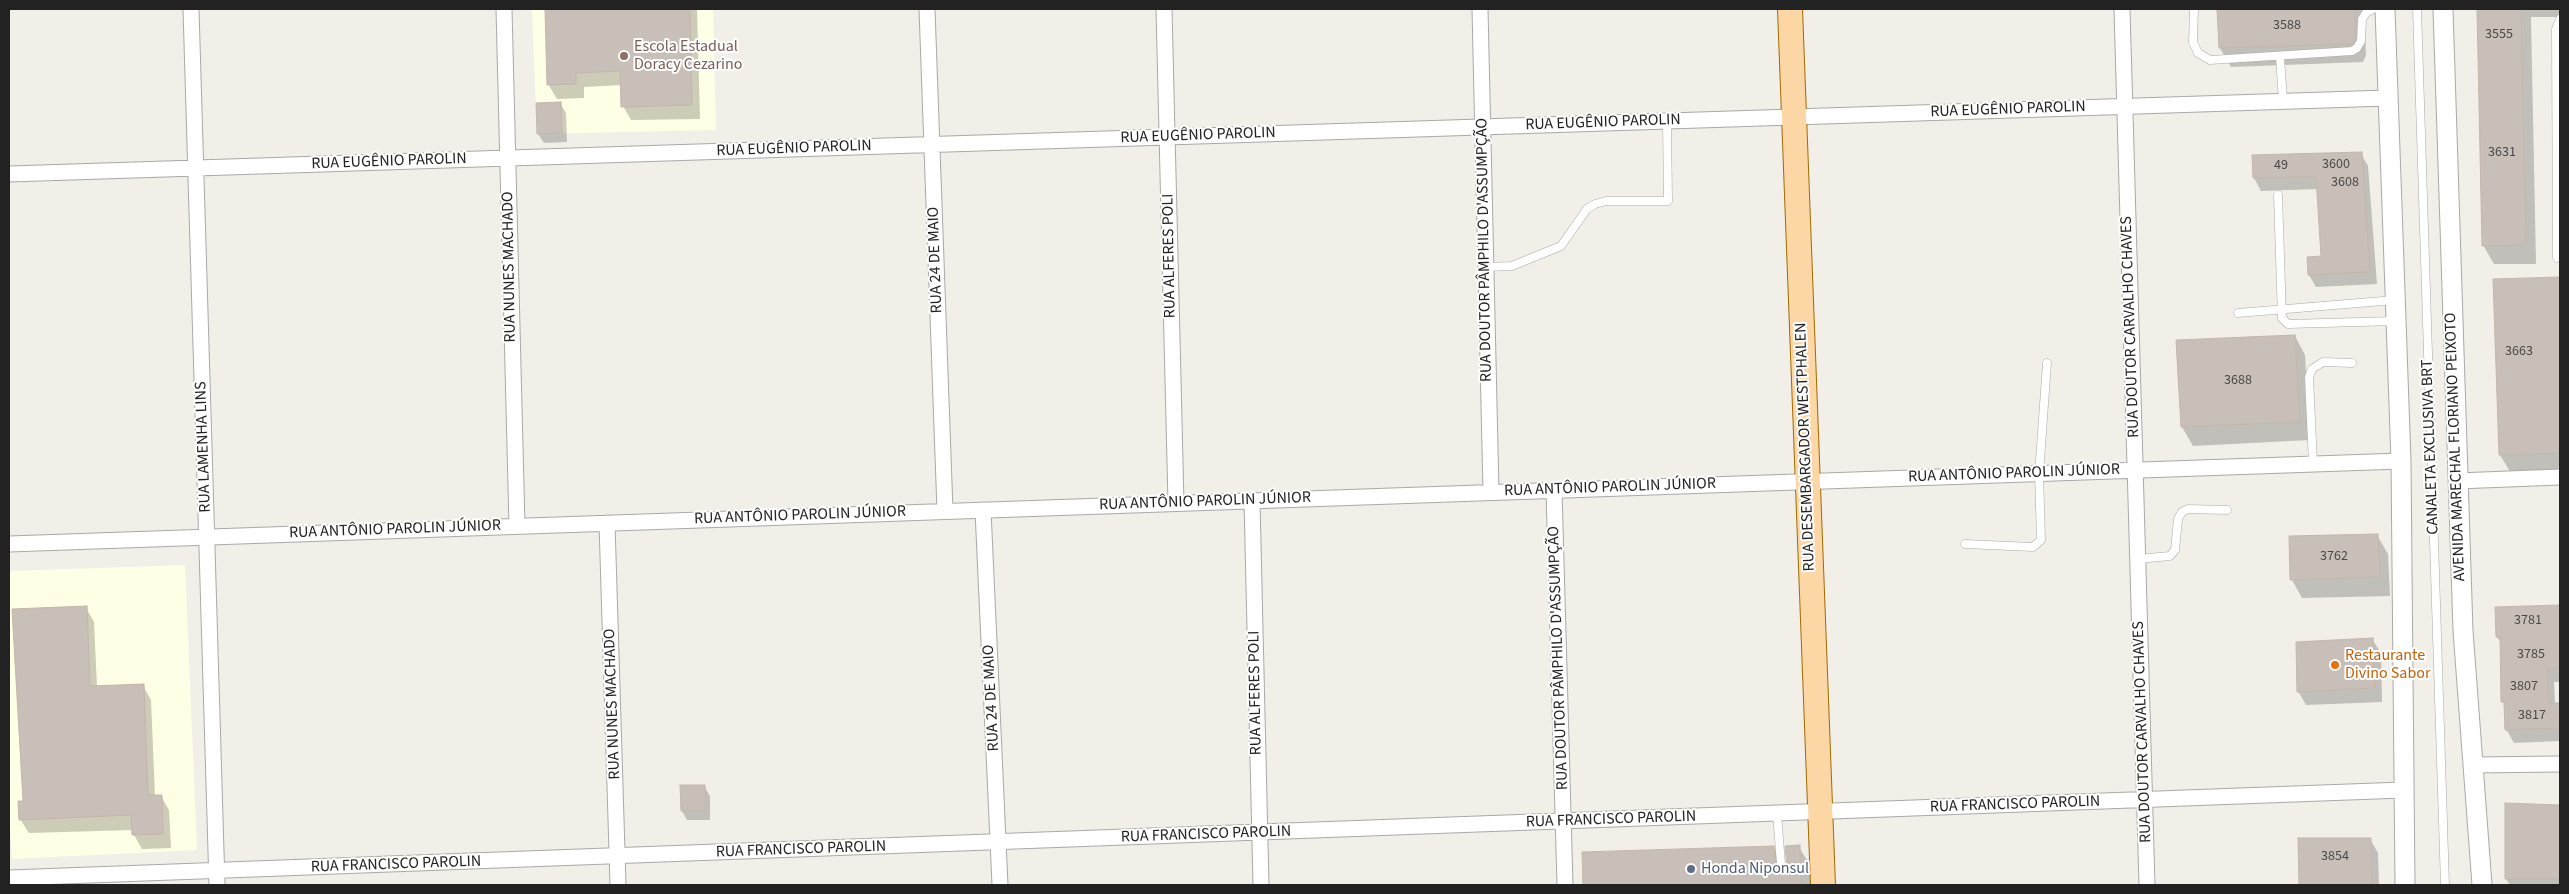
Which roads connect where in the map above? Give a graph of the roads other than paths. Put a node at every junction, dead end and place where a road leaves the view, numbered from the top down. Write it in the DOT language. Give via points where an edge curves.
graph roads {
  1 [pos="191,9"];
  2 [pos="504,9"];
  3 [pos="927,9"];
  4 [pos="1164,9"];
  5 [pos="1480,9"];
  6 [pos="1790,9"];
  7 [pos="2122,9"];
  8 [pos="2194,9"];
  9 [pos="2373,9"];
  10 [pos="2385,9"];
  11 [pos="2417,9"];
  12 [pos="2443,9"];
  13 [pos="2560,19"];
  14 [pos="2280,57"];
  15 [pos="2388,98"];
  16 [pos="2283,101"];
  17 [pos="2124,106"];
  18 [pos="1794,117"];
  19 [pos="1666,121"];
  20 [pos="1482,127"];
  21 [pos="1167,137"];
  22 [pos="932,144"];
  23 [pos="507,158"];
  24 [pos="196,168"];
  25 [pos="9,174"];
  26 [pos="2278,195"];
  27 [pos="2557,258"];
  28 [pos="1486,267"];
  29 [pos="2395,300"];
  30 [pos="2282,308"];
  31 [pos="2238,313"];
  32 [pos="2396,321"];
  33 [pos="2047,363"];
  34 [pos="2352,363"];
  35 [pos="2401,461"];
  36 [pos="2313,464"];
  37 [pos="2135,470"];
  38 [pos="2039,474"];
  39 [pos="2560,477"];
  40 [pos="1808,481"];
  41 [pos="2456,481"];
  42 [pos="1554,490"];
  43 [pos="1491,492"];
  44 [pos="1252,500"];
  45 [pos="1176,503"];
  46 [pos="983,510"];
  47 [pos="2227,510"];
  48 [pos="945,511"];
  49 [pos="608,523"];
  50 [pos="517,526"];
  51 [pos="206,537"];
  52 [pos="9,544"];
  53 [pos="1965,544"];
  54 [pos="2138,559"];
  55 [pos="2560,764"];
  56 [pos="2472,765"];
  57 [pos="2403,790"];
  58 [pos="2145,800"];
  59 [pos="1820,812"];
  60 [pos="1776,814"];
  61 [pos="1563,821"];
  62 [pos="1260,833"];
  63 [pos="998,842"];
  64 [pos="617,857"];
  65 [pos="1781,864"];
  66 [pos="9,878"];
  67 [pos="217,878"];
  68 [pos="618,885"];
  69 [pos="1000,885"];
  70 [pos="1261,885"];
  71 [pos="1565,885"];
  72 [pos="1823,885"];
  73 [pos="2147,885"];
  74 [pos="2405,885"];
  75 [pos="2445,885"];
  76 [pos="2482,885"];
  1 -- 24 [label="street, RUA LAMENHA LINS"];
  2 -- 23 [label="street, RUA NUNES MACHADO"];
  3 -- 22 [label="street, RUA 24 DE MAIO"];
  4 -- 21 [label="street, RUA ALFERES POLI"];
  5 -- 20 [label="street, RUA DOUTOR PÂMPHILO D'ASSUMPÇÃO"];
  6 -- 18 [label="main road, RUA DESEMBARGADOR WESTPHALEN"];
  7 -- 17 [label="street, RUA DOUTOR CARVALHO CHAVES"];
  8 -- 14 [label="lane" via="2193,42 2198,53 2210,60"];
  9 -- 14 [label="lane" via="2362,19 2358,48"];
  10 -- 15 [label="street"];
  11 -- 75 [label="lane, CANALETA EXCLUSIVA BRT"];
  12 -- 41 [label="street, AVENIDA MARECHAL FLORIANO PEIXOTO"];
  13 -- 27 [label="lane" via="2556,29"];
  14 -- 16 [label="lane"];
  15 -- 16 [label="street, RUA EUGÊNIO PAROLIN"];
  15 -- 29 [label="street"];
  16 -- 17 [label="street, RUA EUGÊNIO PAROLIN"];
  17 -- 18 [label="street, RUA EUGÊNIO PAROLIN"];
  17 -- 37 [label="street, RUA DOUTOR CARVALHO CHAVES"];
  18 -- 19 [label="street, RUA EUGÊNIO PAROLIN"];
  18 -- 40 [label="main road, RUA DESEMBARGADOR WESTPHALEN"];
  19 -- 20 [label="street, RUA EUGÊNIO PAROLIN"];
  19 -- 28 [label="lane" via="1668,201 1595,204 1587,209 1561,246 1520,264"];
  20 -- 21 [label="street, RUA EUGÊNIO PAROLIN"];
  20 -- 28 [label="street, RUA DOUTOR PÂMPHILO D'ASSUMPÇÃO"];
  21 -- 22 [label="street, RUA EUGÊNIO PAROLIN"];
  21 -- 45 [label="street, RUA ALFERES POLI"];
  22 -- 23 [label="street, RUA EUGÊNIO PAROLIN"];
  22 -- 48 [label="street, RUA 24 DE MAIO"];
  23 -- 24 [label="street, RUA EUGÊNIO PAROLIN"];
  23 -- 50 [label="street, RUA NUNES MACHADO"];
  24 -- 25 [label="street, RUA EUGÊNIO PAROLIN"];
  24 -- 51 [label="street, RUA LAMENHA LINS"];
  26 -- 30 [label="lane"];
  28 -- 43 [label="street, RUA DOUTOR PÂMPHILO D'ASSUMPÇÃO"];
  29 -- 30 [label="lane"];
  29 -- 32 [label="street"];
  30 -- 31 [label="lane"];
  30 -- 32 [label="lane" via="2282,318 2295,325"];
  32 -- 35 [label="street"];
  33 -- 38 [label="lane"];
  34 -- 36 [label="lane" via="2323,362 2312,369 2309,377"];
  35 -- 36 [label="street, RUA ANTÔNIO PAROLIN JÚNIOR"];
  35 -- 57 [label="street"];
  36 -- 37 [label="street, RUA ANTÔNIO PAROLIN JÚNIOR"];
  37 -- 38 [label="street, RUA ANTÔNIO PAROLIN JÚNIOR"];
  37 -- 54 [label="street, RUA DOUTOR CARVALHO CHAVES"];
  38 -- 40 [label="street, RUA ANTÔNIO PAROLIN JÚNIOR"];
  38 -- 53 [label="lane" via="2041,540 2037,545"];
  39 -- 41 [label="street"];
  40 -- 42 [label="street, RUA ANTÔNIO PAROLIN JÚNIOR"];
  40 -- 59 [label="main road, RUA DESEMBARGADOR WESTPHALEN"];
  41 -- 56 [label="street, AVENIDA MARECHAL FLORIANO PEIXOTO"];
  42 -- 43 [label="street, RUA ANTÔNIO PAROLIN JÚNIOR"];
  42 -- 61 [label="street, RUA DOUTOR PÂMPHILO D'ASSUMPÇÃO"];
  43 -- 44 [label="street, RUA ANTÔNIO PAROLIN JÚNIOR"];
  44 -- 45 [label="street, RUA ANTÔNIO PAROLIN JÚNIOR"];
  44 -- 62 [label="street, RUA ALFERES POLI"];
  45 -- 46 [label="street, RUA ANTÔNIO PAROLIN JÚNIOR"];
  46 -- 48 [label="street, RUA ANTÔNIO PAROLIN JÚNIOR"];
  46 -- 63 [label="street, RUA 24 DE MAIO"];
  47 -- 54 [label="lane" via="2188,509 2182,512 2178,519 2175,550 2170,556"];
  48 -- 49 [label="street, RUA ANTÔNIO PAROLIN JÚNIOR"];
  49 -- 50 [label="street, RUA ANTÔNIO PAROLIN JÚNIOR"];
  49 -- 64 [label="street, RUA NUNES MACHADO"];
  50 -- 51 [label="street, RUA ANTÔNIO PAROLIN JÚNIOR"];
  51 -- 52 [label="street, RUA ANTÔNIO PAROLIN JÚNIOR"];
  51 -- 67 [label="street, RUA LAMENHA LINS"];
  54 -- 58 [label="street, RUA DOUTOR CARVALHO CHAVES"];
  55 -- 56 [label="street"];
  56 -- 76 [label="street, AVENIDA MARECHAL FLORIANO PEIXOTO"];
  57 -- 58 [label="street, RUA FRANCISCO PAROLIN"];
  57 -- 74 [label="street"];
  58 -- 59 [label="street, RUA FRANCISCO PAROLIN"];
  58 -- 73 [label="street, RUA DOUTOR CARVALHO CHAVES"];
  59 -- 60 [label="street, RUA FRANCISCO PAROLIN"];
  59 -- 72 [label="main road, RUA DESEMBARGADOR WESTPHALEN"];
  60 -- 61 [label="street, RUA FRANCISCO PAROLIN"];
  60 -- 65 [label="lane"];
  61 -- 62 [label="street, RUA FRANCISCO PAROLIN"];
  61 -- 71 [label="street, RUA DOUTOR PÂMPHILO D'ASSUMPÇÃO"];
  62 -- 63 [label="street, RUA FRANCISCO PAROLIN"];
  62 -- 70 [label="street, RUA ALFERES POLI"];
  63 -- 64 [label="street, RUA FRANCISCO PAROLIN"];
  63 -- 69 [label="street, RUA 24 DE MAIO"];
  64 -- 67 [label="street, RUA FRANCISCO PAROLIN"];
  64 -- 68 [label="street, RUA NUNES MACHADO"];
  66 -- 67 [label="street, RUA FRANCISCO PAROLIN"];
}
